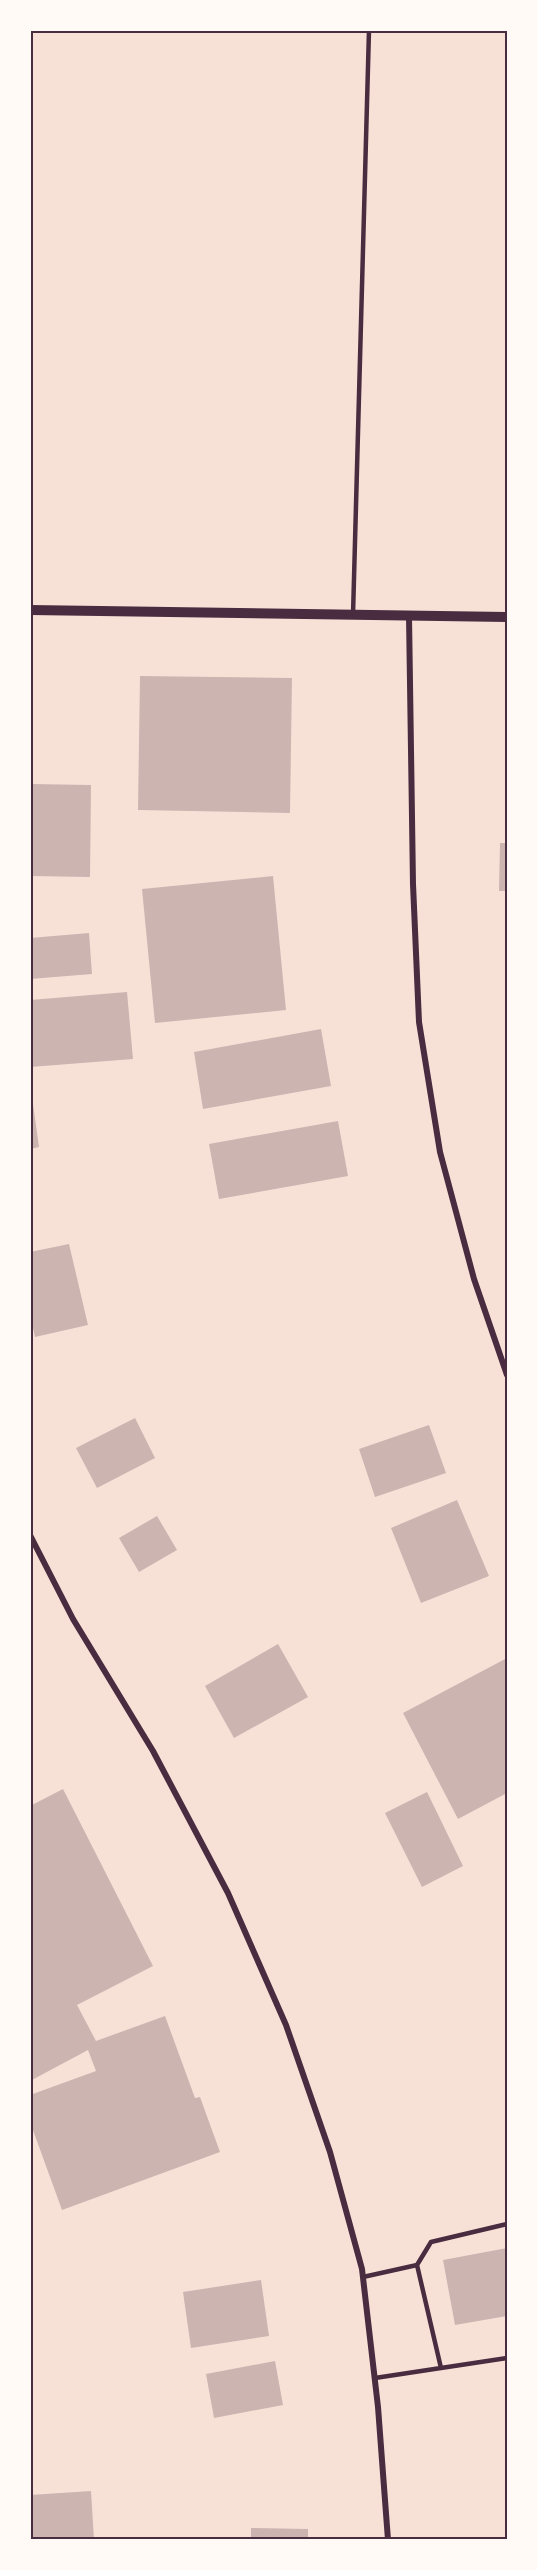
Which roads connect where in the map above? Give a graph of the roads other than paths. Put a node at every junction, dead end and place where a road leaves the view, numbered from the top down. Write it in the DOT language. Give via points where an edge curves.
graph roads {
  1 [pos="369,30"];
  2 [pos="30,610"];
  3 [pos="353,615"];
  4 [pos="409,616"];
  5 [pos="507,617"];
  6 [pos="507,1375"];
  7 [pos="30,1535"];
  8 [pos="507,2224"];
  9 [pos="417,2265"];
  10 [pos="363,2277"];
  11 [pos="507,2358"];
  12 [pos="441,2368"];
  13 [pos="375,2378"];
  14 [pos="388,2540"];
  1 -- 3 [label="lane"];
  2 -- 3 [label="street"];
  3 -- 4 [label="street"];
  4 -- 5 [label="street"];
  4 -- 6 [label="street" via="412,884 419,1022 440,1152 474,1279"];
  7 -- 10 [label="street" via="73,1619 153,1751 228,1893 286,2025 330,2152"];
  8 -- 9 [label="lane" via="431,2242"];
  9 -- 10 [label="lane"];
  9 -- 12 [label="lane"];
  10 -- 13 [label="street"];
  11 -- 12 [label="lane"];
  12 -- 13 [label="lane"];
  13 -- 14 [label="street"];
}
